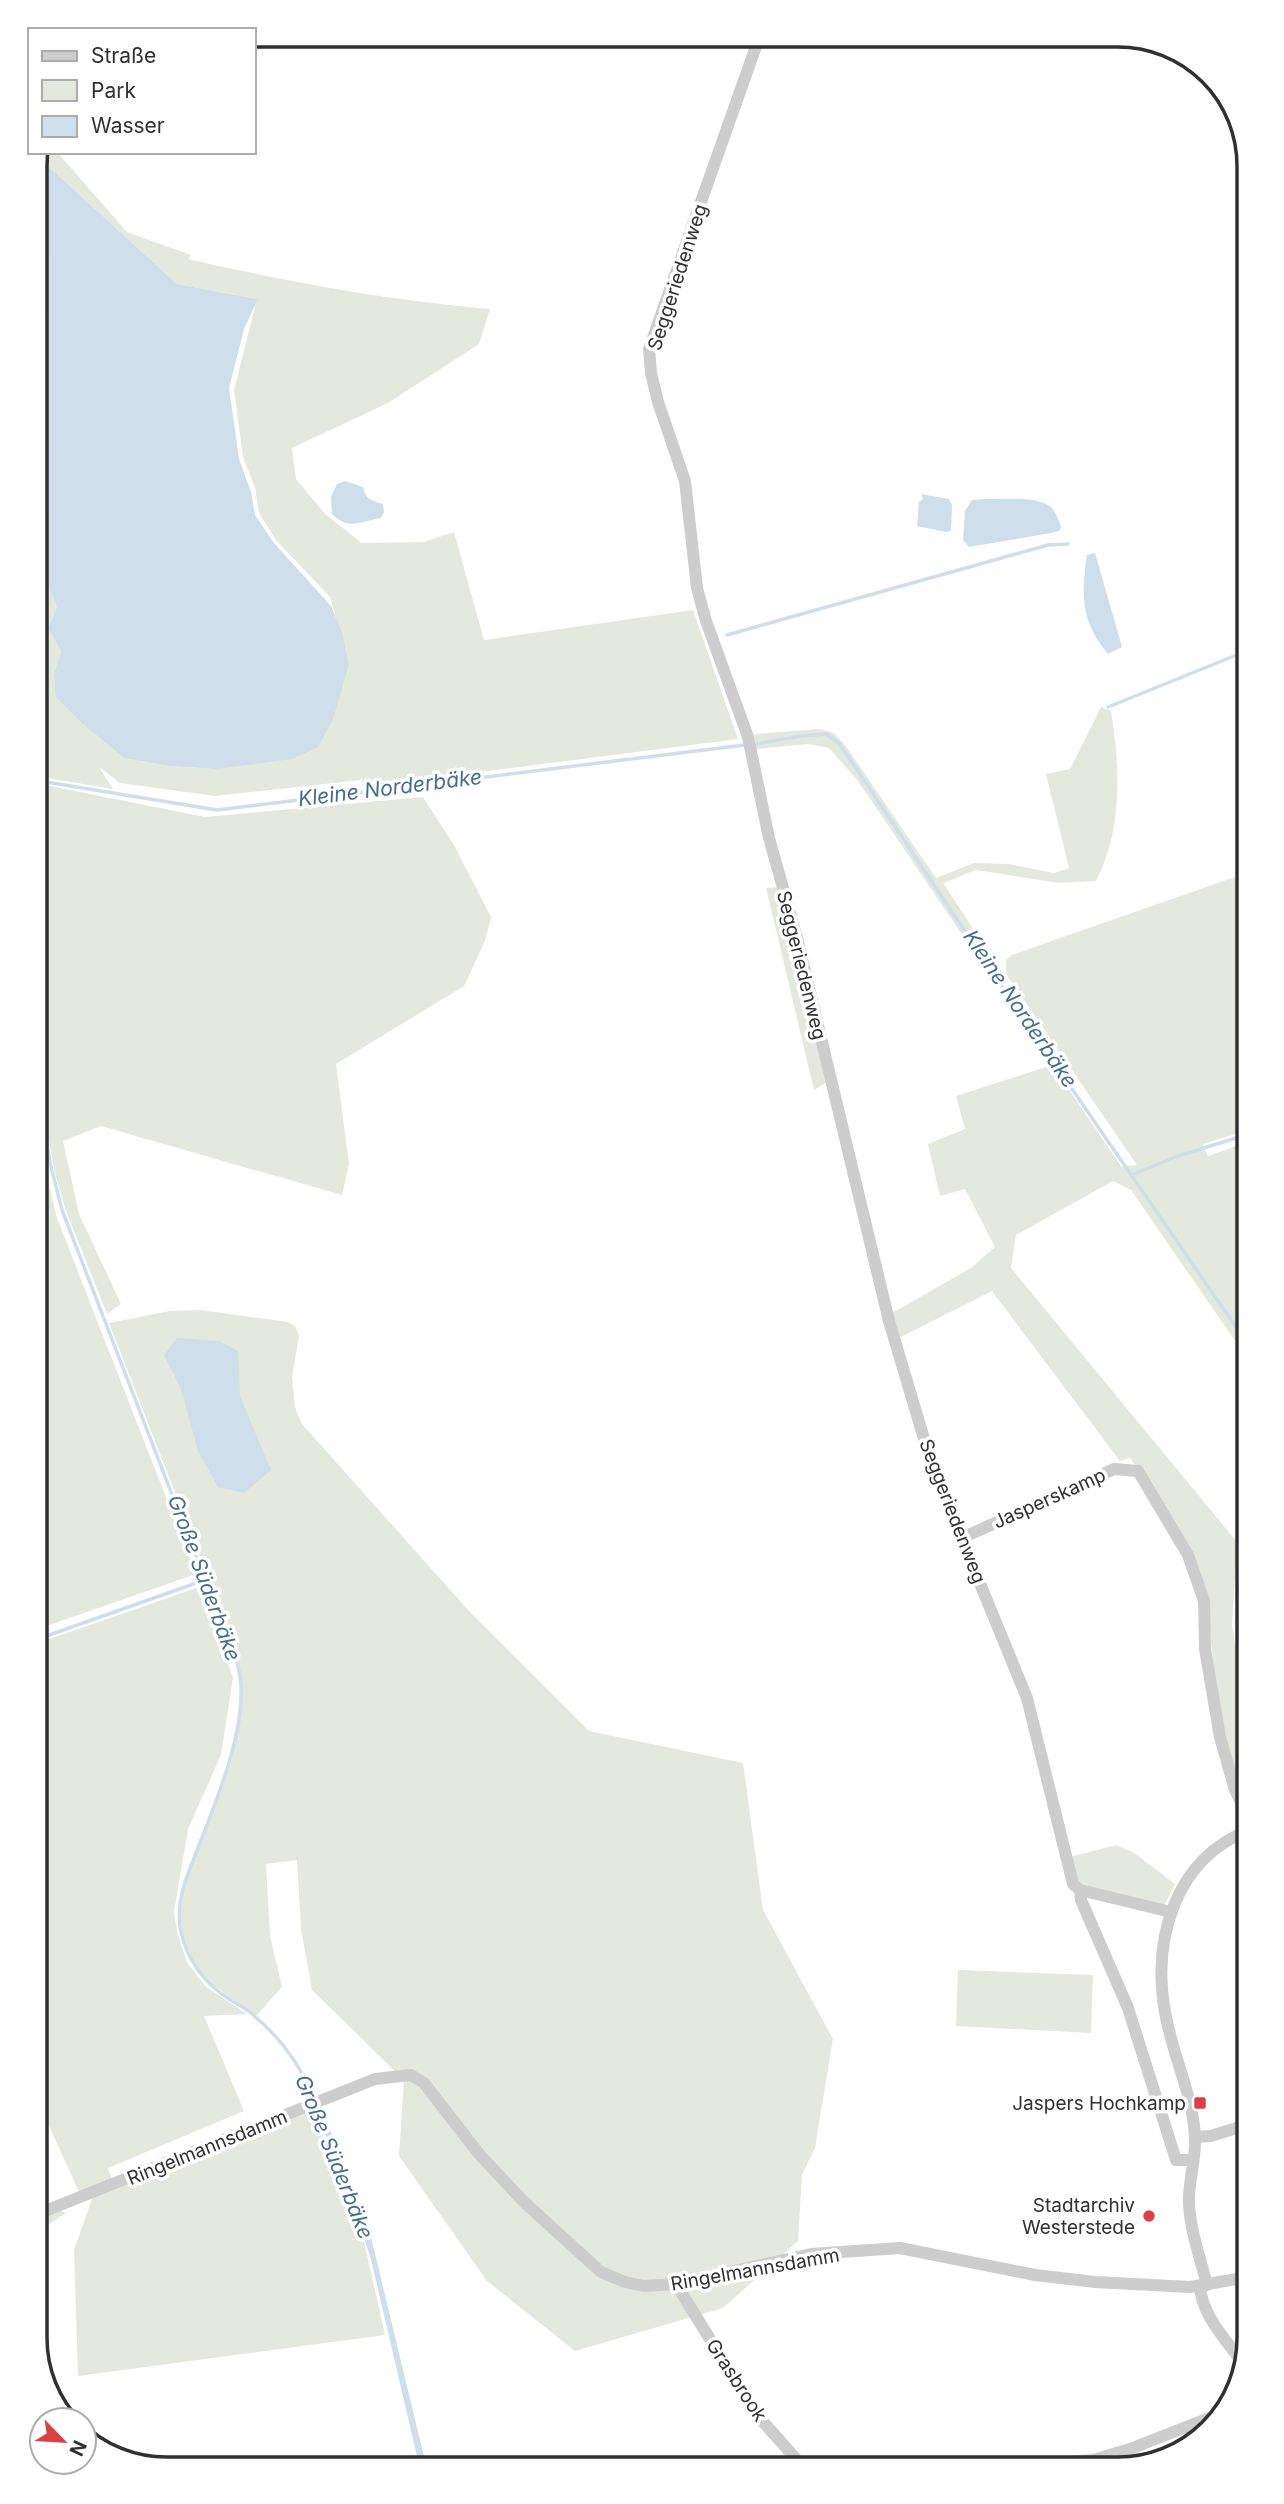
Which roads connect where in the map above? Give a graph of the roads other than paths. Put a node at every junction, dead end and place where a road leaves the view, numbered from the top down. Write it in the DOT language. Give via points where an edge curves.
graph roads {
  1 [pos="756,48"];
  2 [pos="961,1538"];
  3 [pos="1237,1794"];
  4 [pos="1237,1834"];
  5 [pos="1080,1890"];
  6 [pos="1171,1912"];
  7 [pos="1237,2128"];
  8 [pos="1195,2137"];
  9 [pos="1192,2160"];
  10 [pos="47,2210"];
  11 [pos="1237,2279"];
  12 [pos="676,2284"];
  13 [pos="1204,2285"];
  14 [pos="1236,2353"];
  15 [pos="1202,2421"];
  16 [pos="794,2457"];
  17 [pos="1103,2457"];
  1 -- 2 [label="street, Seggeriedenweg" via="649,349 651,373 685,481 697,588 749,744 888,1321 933,1469"];
  2 -- 3 [label="street, Jasperskamp" via="1114,1468 1138,1471 1188,1555 1204,1601 1205,1649 1220,1737"];
  2 -- 5 [label="street, Seggeriedenweg" via="1027,1698 1060,1841 1073,1884"];
  4 -- 6 [label="street" via="1212,1850 1191,1872"];
  5 -- 6 [label="street"];
  5 -- 9 [label="street, Seggeriedenweg" via="1128,2008 1176,2160"];
  6 -- 8 [label="street" via="1161,1980"];
  7 -- 8 [label="street"];
  8 -- 9 [label="street"];
  9 -- 13 [label="street" via="1189,2198"];
  10 -- 12 [label="street, Ringelmannsdamm" via="375,2079 411,2075 424,2083 479,2154 524,2202 601,2272 644,2286"];
  11 -- 13 [label="street, Ringelmannsdamm"];
  12 -- 13 [label="street, Ringelmannsdamm" via="811,2255 900,2248 1035,2275"];
  12 -- 16 [label="street, Grasbrook" via="757,2415"];
  13 -- 14 [label="street" via="1200,2297"];
  15 -- 17 [label="street"];
}
